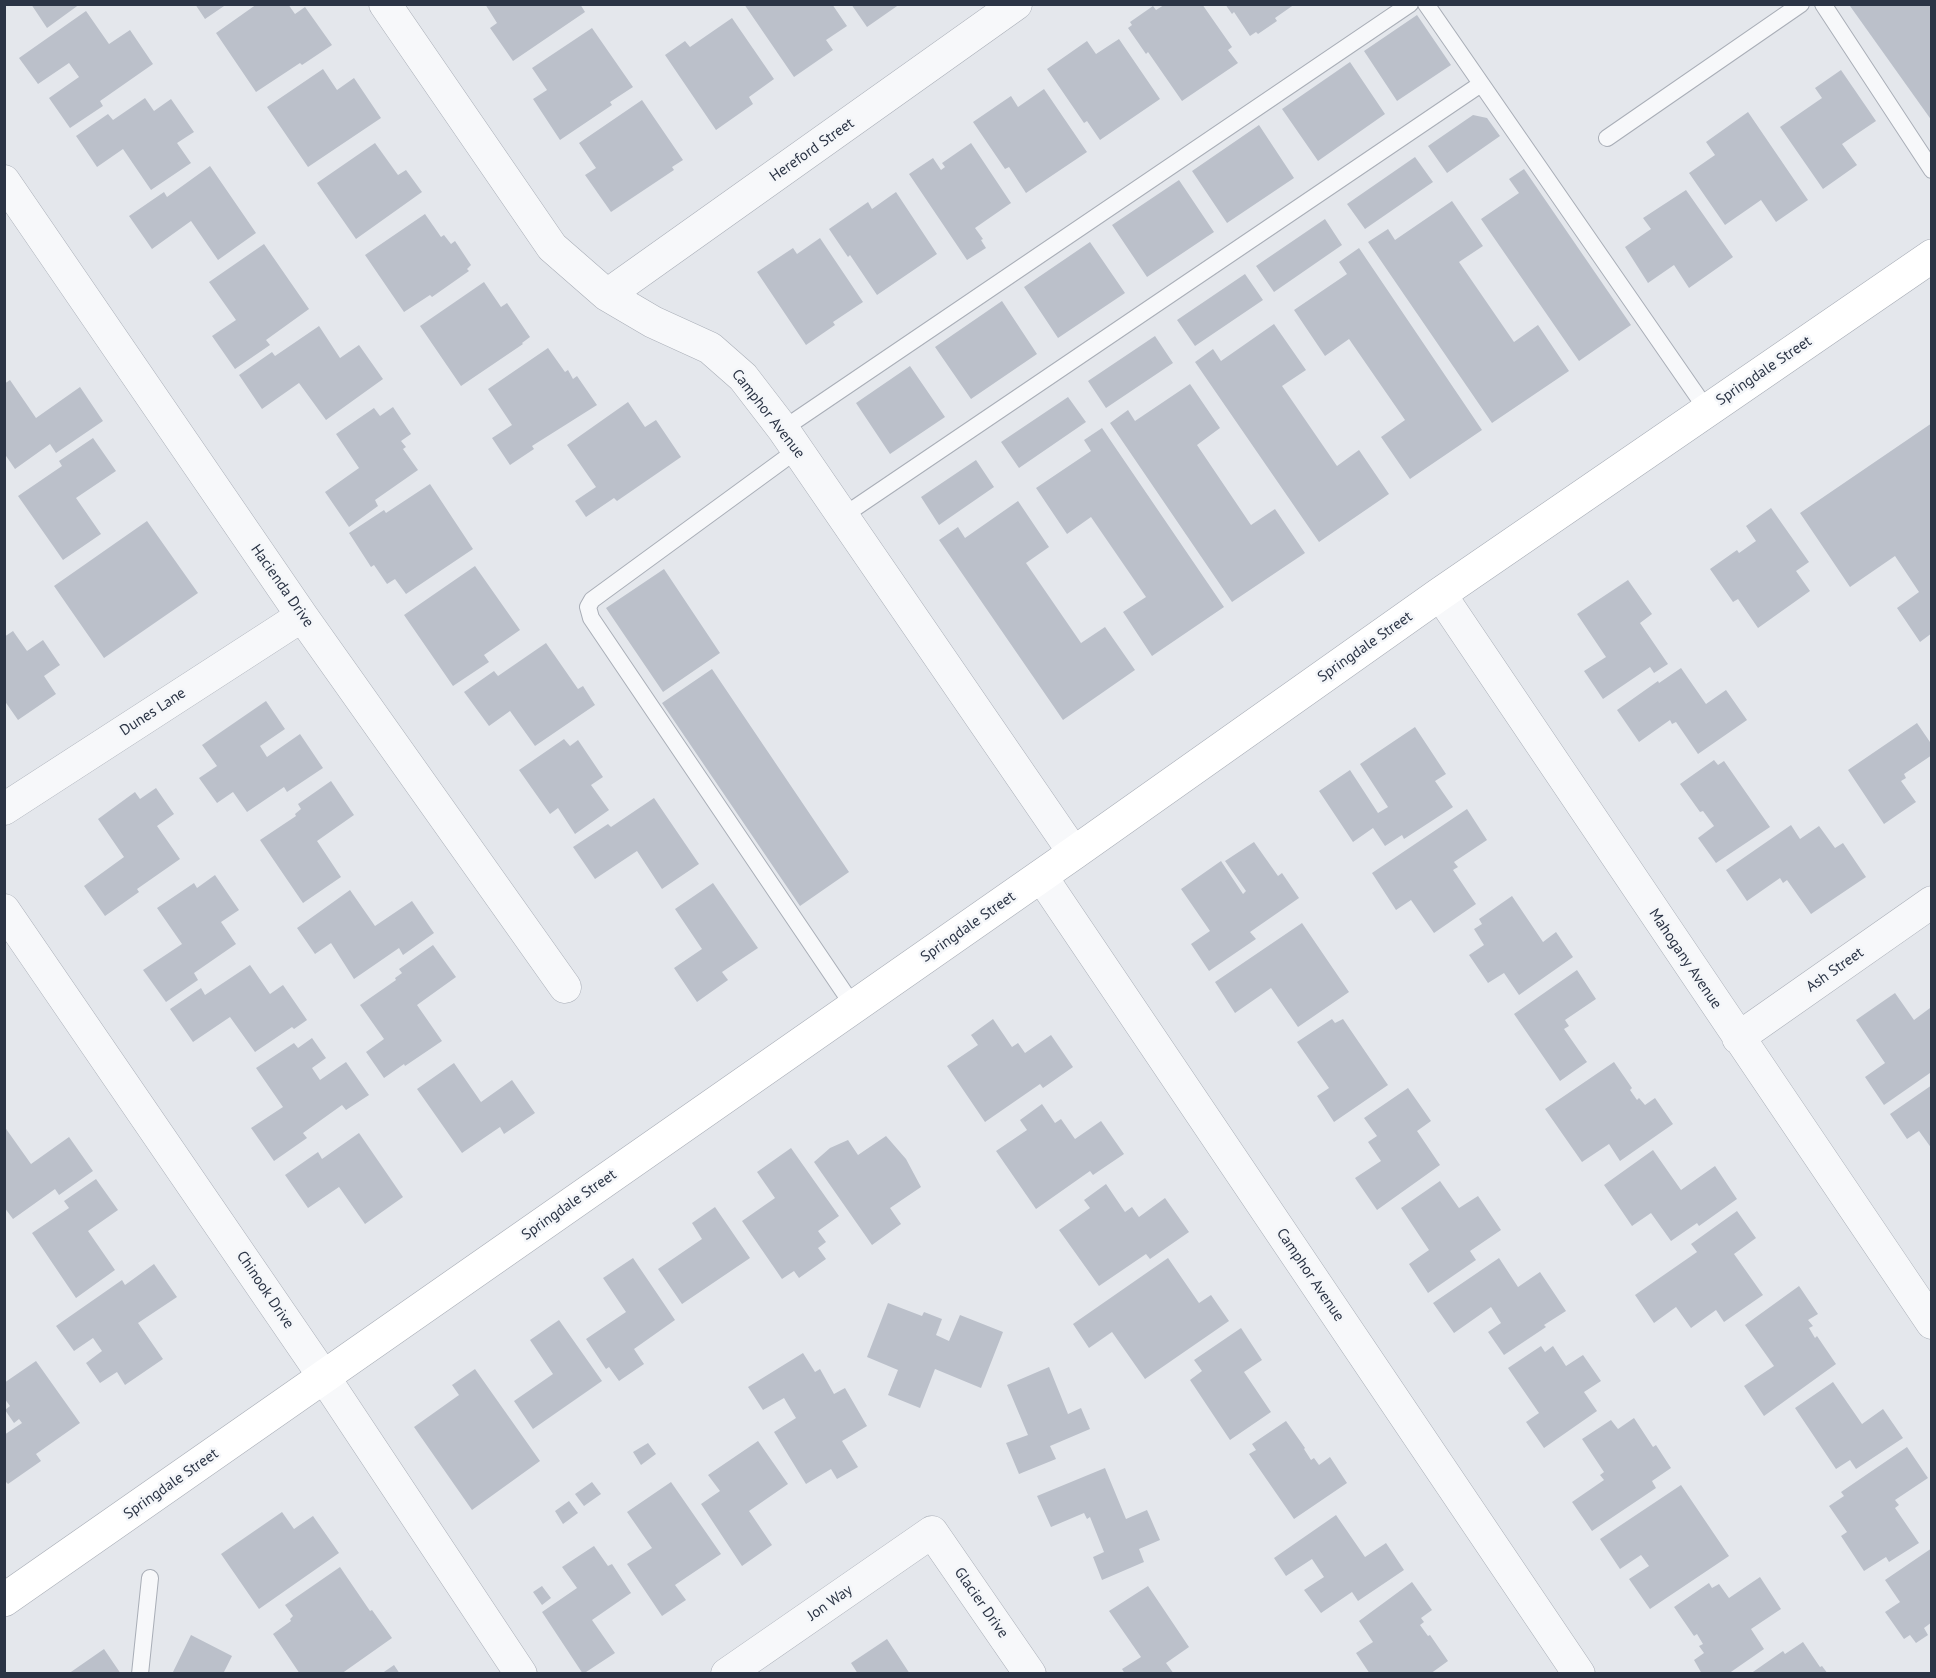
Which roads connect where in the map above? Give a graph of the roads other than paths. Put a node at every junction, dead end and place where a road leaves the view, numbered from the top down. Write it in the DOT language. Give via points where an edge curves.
graph roads {
  1 [pos="385,4"];
  2 [pos="1016,4"];
  3 [pos="1410,4"];
  4 [pos="1426,4"];
  5 [pos="1801,4"];
  6 [pos="1823,4"];
  7 [pos="1481,84"];
  8 [pos="1607,138"];
  9 [pos="1932,170"];
  10 [pos="4,181"];
  11 [pos="1932,256"];
  12 [pos="607,295"];
  13 [pos="1707,410"];
  14 [pos="790,439"];
  15 [pos="843,516"];
  16 [pos="1440,594"];
  17 [pos="302,616"];
  18 [pos="4,809"];
  19 [pos="1074,853"];
  20 [pos="1041,876"];
  21 [pos="1932,902"];
  22 [pos="4,910"];
  23 [pos="565,987"];
  24 [pos="854,1007"];
  25 [pos="1738,1038"];
  26 [pos="1932,1323"];
  27 [pos="324,1377"];
  28 [pos="932,1532"];
  29 [pos="150,1578"];
  30 [pos="4,1600"];
  31 [pos="140,1674"];
  32 [pos="521,1674"];
  33 [pos="728,1674"];
  34 [pos="1030,1674"];
  35 [pos="1579,1674"];
  1 -- 12 [label="street, Camphor Avenue" via="552,247"];
  2 -- 12 [label="street, Hereford Street"];
  3 -- 14 [label="lane"];
  4 -- 7 [label="lane"];
  5 -- 8 [label="lane"];
  6 -- 9 [label="lane"];
  7 -- 13 [label="lane"];
  7 -- 15 [label="lane"];
  10 -- 17 [label="street, Hacienda Drive"];
  11 -- 13 [label="main road, Springdale Street"];
  12 -- 14 [label="street, Camphor Avenue" via="710,348 743,377"];
  13 -- 16 [label="main road, Springdale Street"];
  14 -- 15 [label="street, Camphor Avenue"];
  14 -- 24 [label="lane" via="588,607 591,618"];
  15 -- 19 [label="street, Camphor Avenue"];
  16 -- 19 [label="main road, Springdale Street"];
  16 -- 25 [label="street, Mahogany Avenue"];
  17 -- 18 [label="street, Dunes Lane"];
  17 -- 23 [label="street, Hacienda Drive"];
  19 -- 20 [label="main road, Springdale Street"];
  20 -- 24 [label="main road, Springdale Street"];
  20 -- 35 [label="street, Camphor Avenue"];
  21 -- 25 [label="street, Ash Street"];
  22 -- 27 [label="street, Chinook Drive"];
  24 -- 27 [label="main road, Springdale Street"];
  25 -- 26 [label="street, Mahogany Avenue"];
  27 -- 30 [label="main road, Springdale Street"];
  27 -- 32 [label="street, Chinook Drive"];
  28 -- 33 [label="street, Jon Way"];
  28 -- 34 [label="street, Glacier Drive"];
  29 -- 31 [label="lane"];
}
